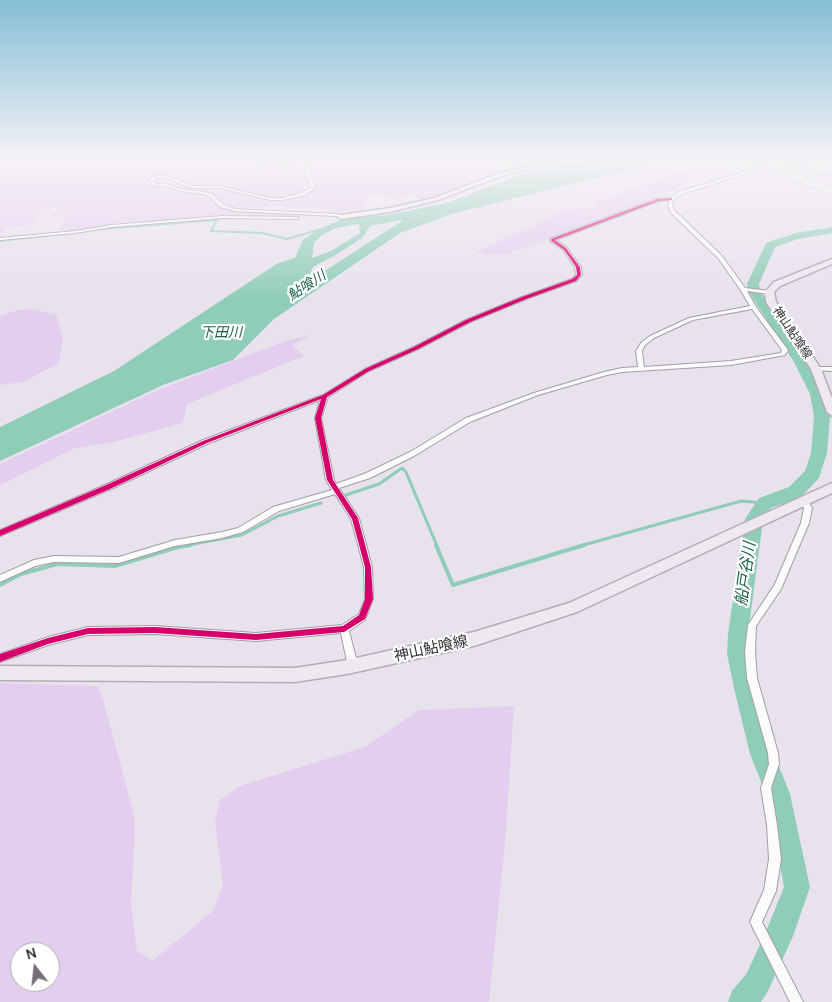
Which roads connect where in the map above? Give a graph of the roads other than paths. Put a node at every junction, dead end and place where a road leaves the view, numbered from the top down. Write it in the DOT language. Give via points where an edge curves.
graph roads {
  1 [pos="224,207"];
  2 [pos="404,207"];
  3 [pos="640,207"];
  4 [pos="670,207"];
  5 [pos="341,217"];
  6 [pos="0,239"];
  7 [pos="832,261"];
  8 [pos="746,289"];
  9 [pos="769,292"];
  10 [pos="752,307"];
  11 [pos="641,368"];
  12 [pos="816,369"];
  13 [pos="832,369"];
  14 [pos="325,396"];
  15 [pos="832,412"];
  16 [pos="832,488"];
  17 [pos="336,489"];
  18 [pos="804,502"];
  19 [pos="0,533"];
  20 [pos="0,579"];
  21 [pos="344,629"];
  22 [pos="0,658"];
  23 [pos="353,666"];
  24 [pos="0,673"];
  25 [pos="797,1002"];
  1 -- 5 [label="street"];
  2 -- 5 [label="street"];
  3 -- 14 [label="street" via="552,240 565,249 578,267 579,275 574,280 468,321 367,370"];
  4 -- 8 [label="street" via="720,257"];
  5 -- 6 [label="street" via="222,218"];
  7 -- 9 [label="main road, 神山鮎喰線" via="777,284"];
  8 -- 9 [label="street"];
  8 -- 10 [label="street"];
  9 -- 12 [label="main road, 神山鮎喰線" via="771,302"];
  10 -- 11 [label="street" via="691,319 652,337 639,351"];
  10 -- 11 [label="street" via="785,350 783,354 731,363"];
  11 -- 17 [label="street" via="606,373 536,394 468,420 412,454"];
  12 -- 13 [label="street"];
  12 -- 15 [label="main road, 神山鮎喰線"];
  14 -- 17 [label="street" via="318,418 330,480"];
  14 -- 19 [label="street" via="205,442"];
  16 -- 18 [label="main road, 神山鮎喰線"];
  17 -- 20 [label="street" via="276,509 240,530 222,535 174,543 118,560 54,559 34,563"];
  17 -- 21 [label="street" via="356,518 368,567 369,599 366,608 362,617"];
  18 -- 23 [label="main road, 神山鮎喰線" via="572,608 474,639"];
  18 -- 25 [label="street" via="808,508 804,523 778,586 752,624 750,652 752,678 774,764 766,788 775,860 770,891 756,922"];
  21 -- 22 [label="street" via="256,636 155,630 88,631 56,638"];
  21 -- 23 [label="street"];
  23 -- 24 [label="main road, 神山鮎喰線" via="295,675"];
}
